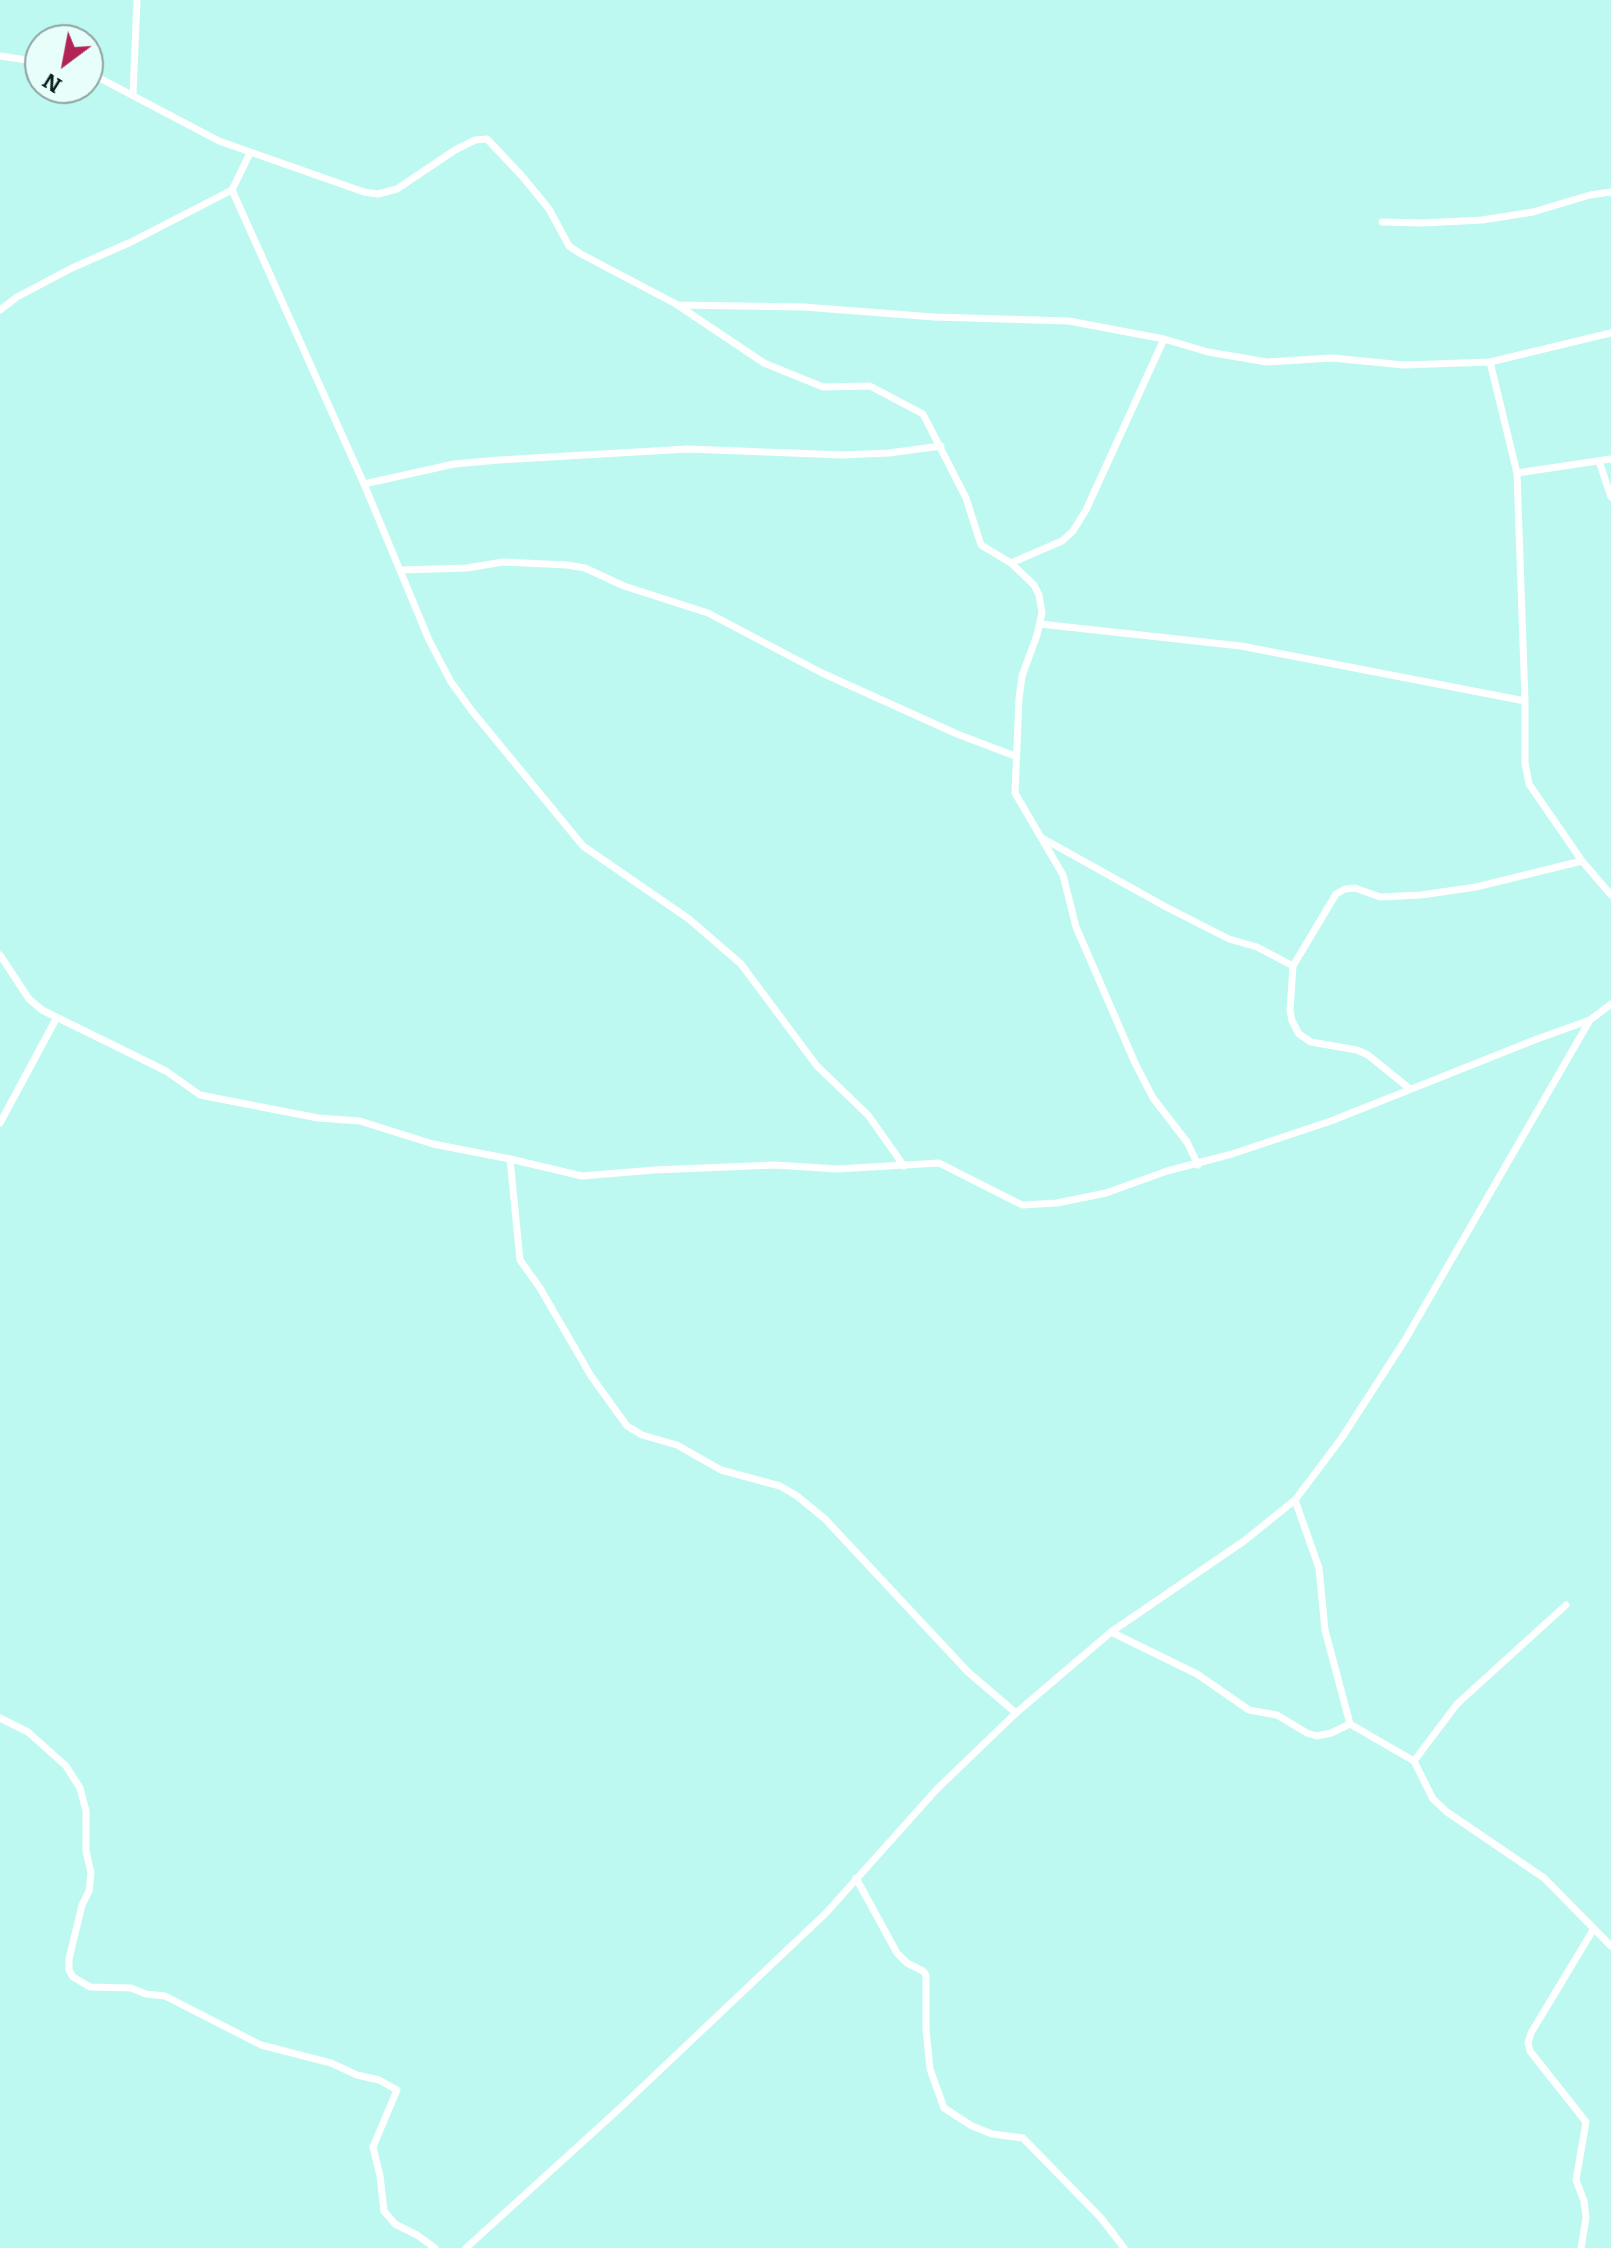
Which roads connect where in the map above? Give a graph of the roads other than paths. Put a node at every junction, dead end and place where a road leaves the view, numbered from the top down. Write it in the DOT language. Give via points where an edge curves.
graph roads {
  1 [pos="137,0"];
  2 [pos="0,56"];
  3 [pos="24,60"];
  4 [pos="104,80"];
  5 [pos="133,94"];
  6 [pos="250,153"];
  7 [pos="232,190"];
  8 [pos="1611,192"];
  9 [pos="1382,222"];
  10 [pos="676,304"];
  11 [pos="0,310"];
  12 [pos="1611,333"];
  13 [pos="1164,339"];
  14 [pos="1490,362"];
  15 [pos="941,446"];
  16 [pos="1611,459"];
  17 [pos="1599,461"];
  18 [pos="1517,473"];
  19 [pos="364,484"];
  20 [pos="1611,497"];
  21 [pos="1011,563"];
  22 [pos="400,570"];
  23 [pos="1040,624"];
  24 [pos="1525,701"];
  25 [pos="1015,756"];
  26 [pos="1041,837"];
  27 [pos="1582,861"];
  28 [pos="1609,888"];
  29 [pos="0,955"];
  30 [pos="1293,966"];
  31 [pos="1611,1004"];
  32 [pos="56,1019"];
  33 [pos="1590,1020"];
  34 [pos="1410,1089"];
  35 [pos="0,1123"];
  36 [pos="510,1159"];
  37 [pos="1198,1165"];
  38 [pos="904,1166"];
  39 [pos="1295,1500"];
  40 [pos="1566,1605"];
  41 [pos="1111,1632"];
  42 [pos="1016,1713"];
  43 [pos="0,1718"];
  44 [pos="1350,1724"];
  45 [pos="1414,1761"];
  46 [pos="856,1878"];
  47 [pos="1593,1930"];
  48 [pos="1611,1946"];
  49 [pos="435,2248"];
  50 [pos="466,2248"];
  51 [pos="1124,2248"];
  52 [pos="1581,2248"];
  1 -- 5 [label="street"];
  2 -- 3 [label="street"];
  4 -- 5 [label="street"];
  5 -- 6 [label="street"];
  6 -- 7 [label="street"];
  6 -- 10 [label="street" via="378,194 397,189 455,150 487,139 549,209 569,246"];
  7 -- 11 [label="street" via="87,260"];
  7 -- 19 [label="street"];
  8 -- 9 [label="street" via="1482,220"];
  10 -- 13 [label="street" via="1069,321"];
  10 -- 15 [label="street" via="764,363 811,384 877,388 923,414"];
  12 -- 14 [label="street"];
  13 -- 14 [label="street" via="1267,362"];
  13 -- 21 [label="street" via="1073,531"];
  14 -- 18 [label="street"];
  15 -- 19 [label="street" via="842,455 688,449 499,460"];
  15 -- 21 [label="street" via="981,545"];
  16 -- 17 [label="street"];
  17 -- 18 [label="street"];
  17 -- 20 [label="street"];
  18 -- 24 [label="street"];
  19 -- 22 [label="street"];
  21 -- 23 [label="street" via="1034,585"];
  22 -- 25 [label="street" via="503,562 585,568 708,613 822,673"];
  22 -- 38 [label="street" via="451,682 569,832 689,919 741,964 817,1066 868,1115"];
  23 -- 24 [label="street" via="1241,646"];
  23 -- 25 [label="street" via="1022,676"];
  24 -- 27 [label="street" via="1529,784"];
  25 -- 26 [label="street" via="1015,793"];
  26 -- 30 [label="street" via="1166,907"];
  26 -- 37 [label="street" via="1063,875 1076,927 1135,1063"];
  27 -- 28 [label="street"];
  27 -- 30 [label="street" via="1421,895 1380,897 1345,889 1336,894"];
  29 -- 32 [label="street" via="29,999"];
  30 -- 34 [label="street" via="1290,1010 1299,1034 1311,1042 1368,1055"];
  31 -- 33 [label="street"];
  32 -- 35 [label="street"];
  32 -- 36 [label="street" via="166,1071 200,1095 360,1121 433,1144"];
  33 -- 34 [label="street"];
  33 -- 39 [label="street" via="1405,1340"];
  34 -- 37 [label="street"];
  36 -- 38 [label="street" via="582,1176 775,1165"];
  36 -- 42 [label="street" via="520,1260 627,1426 721,1470 797,1496 825,1519 968,1672"];
  37 -- 38 [label="street" via="1106,1193 1022,1205 939,1163"];
  39 -- 41 [label="street"];
  39 -- 44 [label="street" via="1319,1568 1325,1630"];
  40 -- 45 [label="street" via="1457,1704"];
  41 -- 42 [label="street"];
  41 -- 44 [label="street" via="1197,1674 1249,1710 1277,1715 1307,1733 1317,1736"];
  42 -- 46 [label="street"];
  43 -- 49 [label="street" via="28,1732 66,1766 80,1788 91,1873 69,1959 73,1977 90,1987 165,1996 261,2045 331,2063 397,2090 373,2147 384,2211 395,2224"];
  44 -- 45 [label="street"];
  45 -- 47 [label="street" via="1433,1799 1544,1878"];
  46 -- 50 [label="street" via="826,1913"];
  46 -- 51 [label="street" via="897,1953 926,1975 930,2069 944,2108 992,2134 1023,2138"];
  47 -- 48 [label="street"];
  47 -- 52 [label="street" via="1528,2043 1586,2122 1576,2180 1586,2218"];
}
